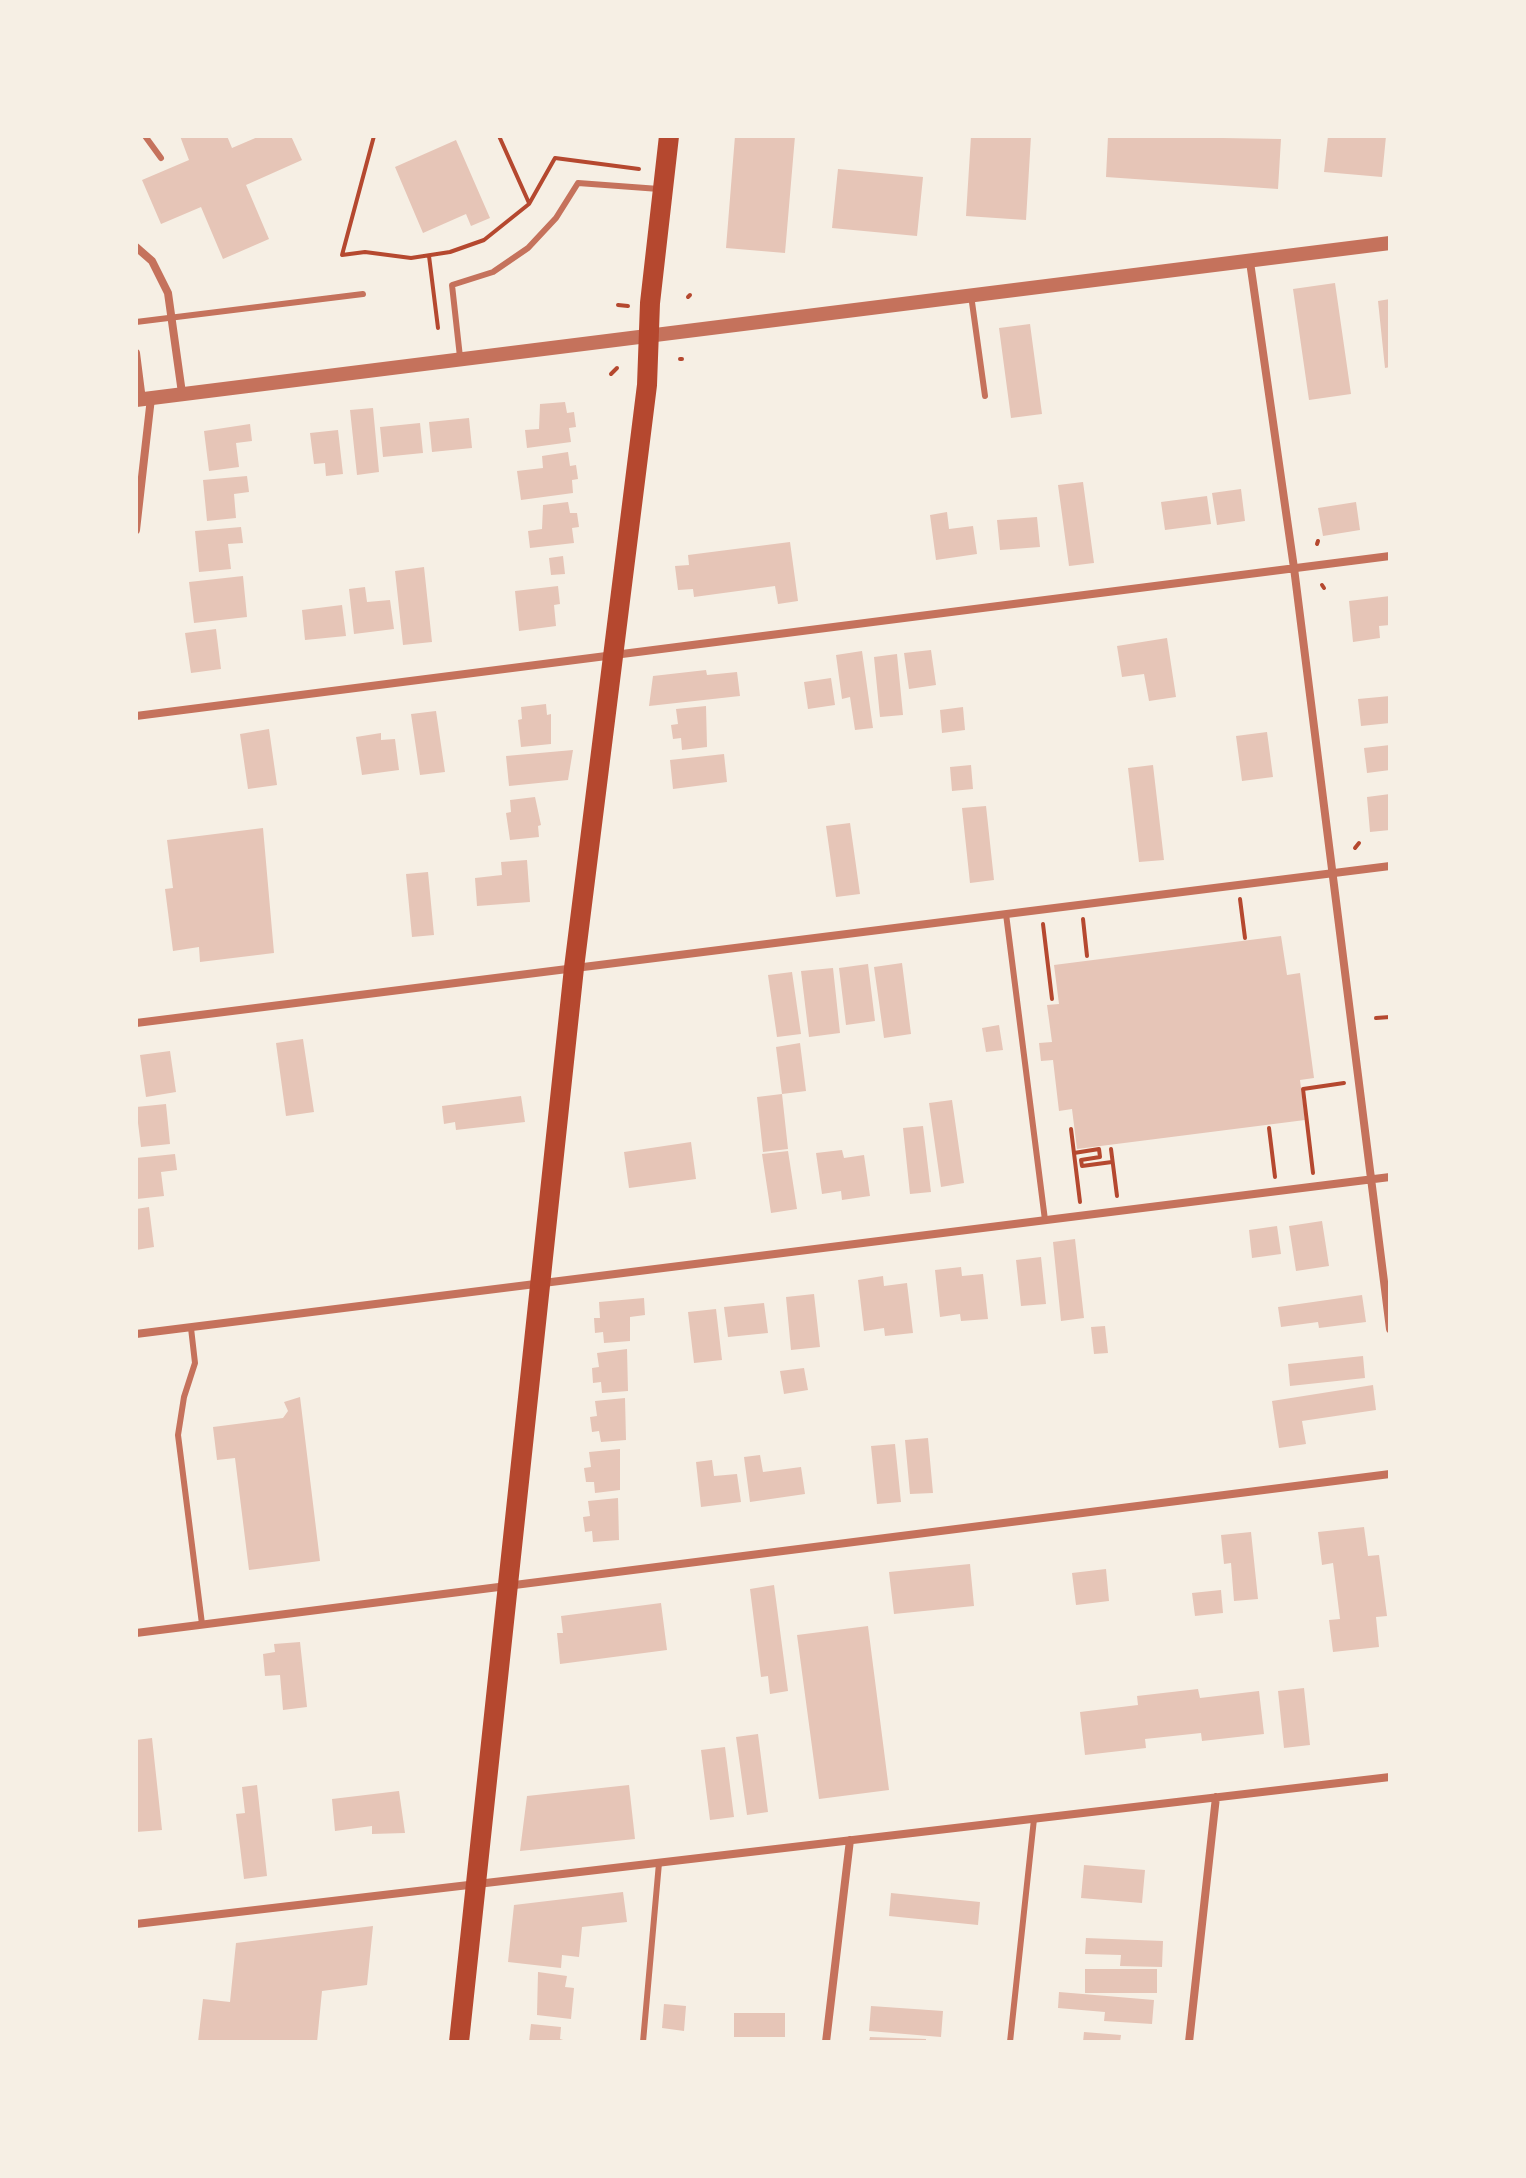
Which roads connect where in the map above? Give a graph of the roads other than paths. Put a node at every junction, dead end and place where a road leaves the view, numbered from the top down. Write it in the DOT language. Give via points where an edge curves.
graph roads {
  1 [pos="145,136"];
  2 [pos="669,136"];
  3 [pos="161,158"];
  4 [pos="663,189"];
  5 [pos="1390,243"];
  6 [pos="136,247"];
  7 [pos="1250,262"];
  8 [pos="363,294"];
  9 [pos="971,295"];
  10 [pos="172,317"];
  11 [pos="136,322"];
  12 [pos="648,335"];
  13 [pos="136,353"];
  14 [pos="460,359"];
  15 [pos="182,393"];
  16 [pos="985,396"];
  17 [pos="143,399"];
  18 [pos="136,530"];
  19 [pos="1390,556"];
  20 [pos="1294,568"];
  21 [pos="615,654"];
  22 [pos="136,716"];
  23 [pos="1390,866"];
  24 [pos="1333,873"];
  25 [pos="1006,914"];
  26 [pos="574,968"];
  27 [pos="136,1023"];
  28 [pos="1390,1177"];
  29 [pos="1371,1179"];
  30 [pos="1045,1220"];
  31 [pos="541,1283"];
  32 [pos="191,1328"];
  33 [pos="1390,1329"];
  34 [pos="136,1334"];
  35 [pos="1390,1474"];
  36 [pos="510,1585"];
  37 [pos="202,1624"];
  38 [pos="136,1633"];
  39 [pos="1390,1777"];
  40 [pos="1216,1797"];
  41 [pos="1034,1819"];
  42 [pos="850,1840"];
  43 [pos="659,1863"];
  44 [pos="476,1884"];
  45 [pos="136,1924"];
  46 [pos="459,2042"];
  47 [pos="643,2042"];
  48 [pos="826,2042"];
  49 [pos="1010,2042"];
  50 [pos="1189,2042"];
  1 -- 3 [label="lane"];
  2 -- 4 [label="main road"];
  4 -- 12 [label="main road"];
  4 -- 14 [label="lane" via="578,183 528,248 493,272 452,285"];
  5 -- 7 [label="street"];
  6 -- 10 [label="street" via="164,280"];
  7 -- 9 [label="street"];
  7 -- 20 [label="street"];
  8 -- 10 [label="lane"];
  9 -- 12 [label="street"];
  9 -- 16 [label="lane"];
  10 -- 11 [label="lane"];
  10 -- 15 [label="street"];
  12 -- 14 [label="street"];
  12 -- 21 [label="main road" via="647,385"];
  13 -- 17 [label="street"];
  14 -- 15 [label="street"];
  15 -- 17 [label="street"];
  17 -- 18 [label="street"];
  19 -- 20 [label="street"];
  20 -- 21 [label="street"];
  20 -- 24 [label="street"];
  21 -- 22 [label="street"];
  21 -- 26 [label="main road"];
  23 -- 24 [label="street"];
  24 -- 25 [label="street"];
  24 -- 29 [label="street"];
  25 -- 26 [label="street"];
  25 -- 30 [label="lane"];
  26 -- 27 [label="street"];
  26 -- 31 [label="main road"];
  28 -- 29 [label="street"];
  29 -- 30 [label="street"];
  29 -- 33 [label="street"];
  30 -- 31 [label="street"];
  31 -- 32 [label="street"];
  31 -- 36 [label="main road"];
  32 -- 34 [label="street"];
  32 -- 37 [label="lane" via="195,1363 178,1435"];
  35 -- 36 [label="street"];
  36 -- 37 [label="street"];
  36 -- 44 [label="main road"];
  37 -- 38 [label="street"];
  39 -- 40 [label="street"];
  40 -- 41 [label="street"];
  40 -- 50 [label="street"];
  41 -- 42 [label="street"];
  41 -- 49 [label="lane"];
  42 -- 43 [label="street"];
  42 -- 48 [label="street"];
  43 -- 44 [label="street"];
  43 -- 47 [label="lane"];
  44 -- 45 [label="street"];
  44 -- 46 [label="main road"];
}
